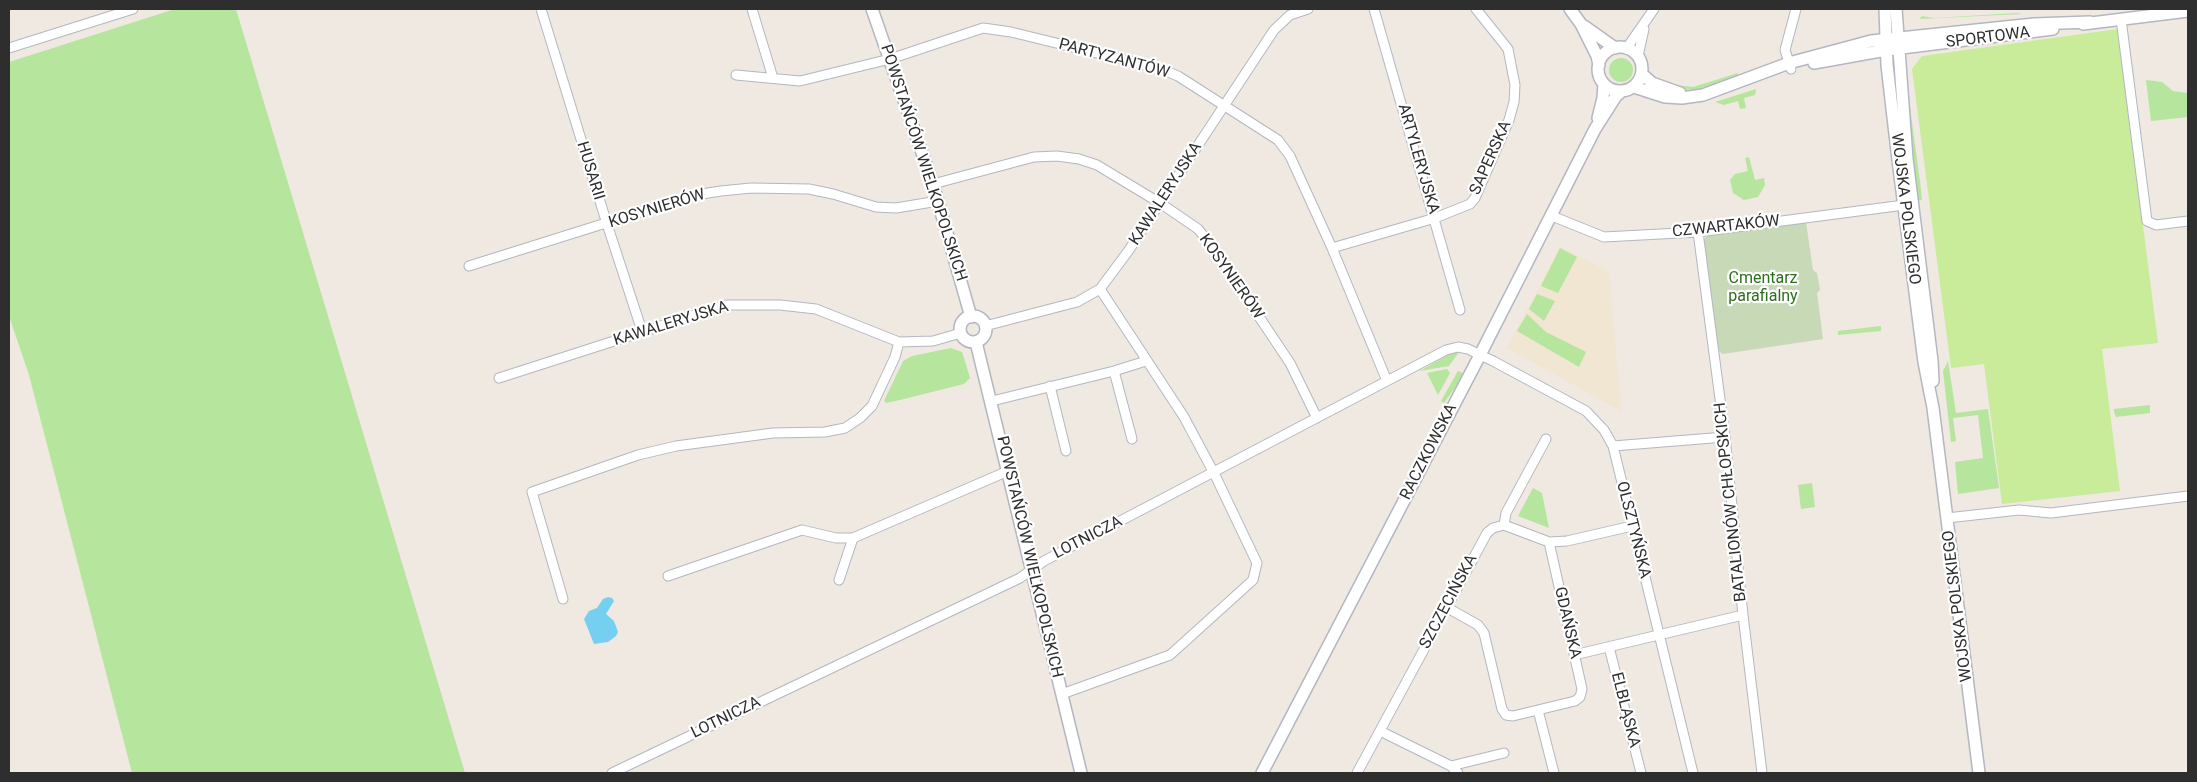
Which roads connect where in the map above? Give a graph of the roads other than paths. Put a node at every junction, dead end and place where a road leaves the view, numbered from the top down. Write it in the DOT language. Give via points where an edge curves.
graph roads {
  1 [pos="133,9"];
  2 [pos="541,9"];
  3 [pos="752,9"];
  4 [pos="872,9"];
  5 [pos="1308,9"];
  6 [pos="1374,9"];
  7 [pos="1476,9"];
  8 [pos="1570,9"];
  9 [pos="1654,9"];
  10 [pos="1796,9"];
  11 [pos="1885,9"];
  12 [pos="1896,9"];
  13 [pos="2188,11"];
  14 [pos="1287,12"];
  15 [pos="2121,19"];
  16 [pos="1646,22"];
  17 [pos="1581,24"];
  18 [pos="1892,44"];
  19 [pos="9,48"];
  20 [pos="1621,48"];
  21 [pos="1638,56"];
  22 [pos="890,59"];
  23 [pos="1599,65"];
  24 [pos="1790,66"];
  25 [pos="1642,74"];
  26 [pos="736,76"];
  27 [pos="773,78"];
  28 [pos="1604,84"];
  29 [pos="1634,87"];
  30 [pos="1622,91"];
  31 [pos="1694,96"];
  32 [pos="1224,104"];
  33 [pos="1595,129"];
  34 [pos="933,184"];
  35 [pos="938,201"];
  36 [pos="1160,203"];
  37 [pos="1904,205"];
  38 [pos="1552,216"];
  39 [pos="1435,218"];
  40 [pos="2188,221"];
  41 [pos="606,224"];
  42 [pos="1698,232"];
  43 [pos="1332,248"];
  44 [pos="468,266"];
  45 [pos="1100,289"];
  46 [pos="1460,310"];
  47 [pos="971,317"];
  48 [pos="985,326"];
  49 [pos="642,332"];
  50 [pos="961,333"];
  51 [pos="899,342"];
  52 [pos="976,342"];
  53 [pos="1480,355"];
  54 [pos="1146,361"];
  55 [pos="1114,371"];
  56 [pos="499,378"];
  57 [pos="1387,380"];
  58 [pos="1050,386"];
  59 [pos="992,401"];
  60 [pos="1933,408"];
  61 [pos="1317,418"];
  62 [pos="1725,437"];
  63 [pos="1132,439"];
  64 [pos="1546,439"];
  65 [pos="1613,446"];
  66 [pos="1066,451"];
  67 [pos="1008,471"];
  68 [pos="1214,473"];
  69 [pos="2188,496"];
  70 [pos="1947,518"];
  71 [pos="1504,525"];
  72 [pos="1632,526"];
  73 [pos="853,538"];
  74 [pos="1549,542"];
  75 [pos="1032,571"];
  76 [pos="668,576"];
  77 [pos="839,580"];
  78 [pos="563,599"];
  79 [pos="1446,607"];
  80 [pos="1742,615"];
  81 [pos="1659,636"];
  82 [pos="1609,647"];
  83 [pos="1574,655"];
  84 [pos="1062,694"];
  85 [pos="1538,710"];
  86 [pos="1380,731"];
  87 [pos="1504,753"];
  88 [pos="1451,766"];
  89 [pos="612,773"];
  90 [pos="1080,773"];
  91 [pos="1262,773"];
  92 [pos="1357,773"];
  93 [pos="1458,773"];
  94 [pos="1554,773"];
  95 [pos="1641,773"];
  96 [pos="1693,773"];
  97 [pos="1762,773"];
  98 [pos="1978,773"];
  1 -- 19 [label="street"];
  2 -- 41 [label="street, HUSARII"];
  3 -- 27 [label="street"];
  4 -- 22 [label="street, POWSTAŃCÓW WIELKOPOLSKICH"];
  5 -- 14 [label="street, KAWALERYJSKA"];
  6 -- 39 [label="street, ARTYLERYJSKA"];
  7 -- 39 [label="street, SAPERSKA" via="1508,50 1515,85 1514,102 1475,198 1470,204"];
  8 -- 17 [label="street"];
  9 -- 16 [label="street"];
  10 -- 24 [label="street" via="1786,45"];
  11 -- 18 [label="street, WOJSKA POLSKIEGO"];
  12 -- 18 [label="street, WOJSKA POLSKIEGO"];
  13 -- 15 [label="street, SPORTOWA"];
  14 -- 32 [label="street, KAWALERYJSKA"];
  15 -- 18 [label="street, SPORTOWA" via="2034,24"];
  15 -- 40 [label="street" via="2147,221 2156,225"];
  16 -- 20 [label="street"];
  16 -- 21 [label="street"];
  17 -- 20 [label="street"];
  17 -- 23 [label="street"];
  18 -- 24 [label="street, SPORTOWA"];
  18 -- 37 [label="street, WOJSKA POLSKIEGO"];
  18 -- 60 [label="street, WOJSKA POLSKIEGO" via="1932,361"];
  20 -- 21 [label="street"];
  20 -- 23 [label="street" via="1605,54"];
  21 -- 25 [label="street"];
  22 -- 27 [label="street, PARTYZANTÓW" via="800,80"];
  22 -- 32 [label="street, PARTYZANTÓW" via="968,32 996,29 1158,68 1178,76"];
  22 -- 34 [label="street, POWSTAŃCÓW WIELKOPOLSKICH"];
  23 -- 28 [label="street"];
  24 -- 31 [label="street, SPORTOWA"];
  25 -- 29 [label="street"];
  25 -- 31 [label="street" via="1666,89"];
  26 -- 27 [label="street, PARTYZANTÓW"];
  28 -- 30 [label="street"];
  28 -- 33 [label="street, RACZKOWSKA"];
  29 -- 30 [label="street"];
  29 -- 31 [label="street, SPORTOWA" via="1666,97"];
  30 -- 33 [label="street, RACZKOWSKA"];
  32 -- 36 [label="street, KAWALERYJSKA"];
  32 -- 43 [label="street, PARTYZANTÓW" via="1278,140 1290,156"];
  33 -- 38 [label="street, RACZKOWSKA"];
  34 -- 35 [label="street, POWSTAŃCÓW WIELKOPOLSKICH"];
  34 -- 36 [label="street, KOSYNIERÓW" via="1034,157 1058,156 1097,165"];
  35 -- 41 [label="street, KOSYNIERÓW" via="896,208 876,207 809,188 751,188 695,195"];
  35 -- 47 [label="street, POWSTAŃCÓW WIELKOPOLSKICH"];
  36 -- 45 [label="street, KAWALERYJSKA"];
  36 -- 61 [label="street, KOSYNIERÓW" via="1198,230 1211,245 1290,363"];
  37 -- 42 [label="street, CZWARTAKÓW"];
  37 -- 60 [label="street, WOJSKA POLSKIEGO"];
  38 -- 42 [label="street, CZWARTAKÓW" via="1604,237"];
  38 -- 53 [label="street, RACZKOWSKA"];
  39 -- 43 [label="street, SAPERSKA"];
  39 -- 46 [label="street, ARTYLERYJSKA"];
  41 -- 44 [label="street, KOSYNIERÓW"];
  41 -- 49 [label="street, HUSARII"];
  42 -- 62 [label="street, BATALIONÓW CHŁOPSKICH"];
  43 -- 57 [label="street, PARTYZANTÓW"];
  45 -- 48 [label="street, KAWALERYJSKA" via="1077,302"];
  45 -- 54 [label="street"];
  47 -- 48 [label="street" via="980,319"];
  47 -- 50 [label="street" via="962,323"];
  48 -- 52 [label="street" via="983,337"];
  49 -- 51 [label="street, KAWALERYJSKA" via="726,305 780,305 816,309"];
  49 -- 56 [label="street, KAWALERYJSKA"];
  50 -- 51 [label="street, KAWALERYJSKA" via="933,341"];
  50 -- 52 [label="street" via="966,340"];
  51 -- 78 [label="street" via="872,406 845,428 825,432 773,433 676,446 638,455 532,492"];
  52 -- 59 [label="street, POWSTAŃCÓW WIELKOPOLSKICH"];
  53 -- 57 [label="street, LOTNICZA" via="1458,346"];
  53 -- 65 [label="street, OLSZTYŃSKA" via="1586,411 1604,430"];
  53 -- 91 [label="street, RACZKOWSKA"];
  54 -- 55 [label="street"];
  54 -- 68 [label="street" via="1184,416"];
  55 -- 58 [label="street"];
  55 -- 63 [label="street"];
  57 -- 61 [label="street, LOTNICZA"];
  58 -- 59 [label="street"];
  58 -- 66 [label="street"];
  59 -- 67 [label="street, POWSTAŃCÓW WIELKOPOLSKICH"];
  60 -- 70 [label="street, WOJSKA POLSKIEGO"];
  61 -- 68 [label="street, LOTNICZA"];
  62 -- 65 [label="street"];
  62 -- 80 [label="street, BATALIONÓW CHŁOPSKICH"];
  64 -- 71 [label="street" via="1506,513"];
  65 -- 72 [label="street, OLSZTYŃSKA"];
  67 -- 73 [label="street"];
  67 -- 75 [label="street, POWSTAŃCÓW WIELKOPOLSKICH"];
  68 -- 75 [label="street, LOTNICZA" via="1044,561"];
  68 -- 84 [label="street" via="1255,556 1256,569 1252,580 1170,655"];
  69 -- 70 [label="street" via="2051,513 2019,510"];
  70 -- 98 [label="street, WOJSKA POLSKIEGO"];
  71 -- 74 [label="street"];
  71 -- 79 [label="street, SZCZECIŃSKA" via="1487,533"];
  72 -- 74 [label="street"];
  72 -- 81 [label="street, OLSZTYŃSKA"];
  73 -- 76 [label="street" via="836,538 802,530"];
  73 -- 77 [label="street"];
  74 -- 83 [label="street, GDAŃSKA"];
  75 -- 84 [label="street, POWSTAŃCÓW WIELKOPOLSKICH"];
  75 -- 89 [label="street, LOTNICZA"];
  79 -- 85 [label="street" via="1478,625 1484,633 1506,715"];
  79 -- 86 [label="street, SZCZECIŃSKA"];
  80 -- 81 [label="street"];
  80 -- 97 [label="street, BATALIONÓW CHŁOPSKICH"];
  81 -- 82 [label="street"];
  81 -- 96 [label="street, OLSZTYŃSKA"];
  82 -- 83 [label="street"];
  82 -- 95 [label="street, ELBLĄSKA"];
  83 -- 85 [label="street, GDAŃSKA" via="1582,689 1580,697 1575,702"];
  84 -- 90 [label="street, POWSTAŃCÓW WIELKOPOLSKICH"];
  85 -- 94 [label="street"];
  86 -- 88 [label="street"];
  86 -- 92 [label="street, SZCZECIŃSKA"];
  87 -- 88 [label="street"];
  88 -- 93 [label="street"];
}
